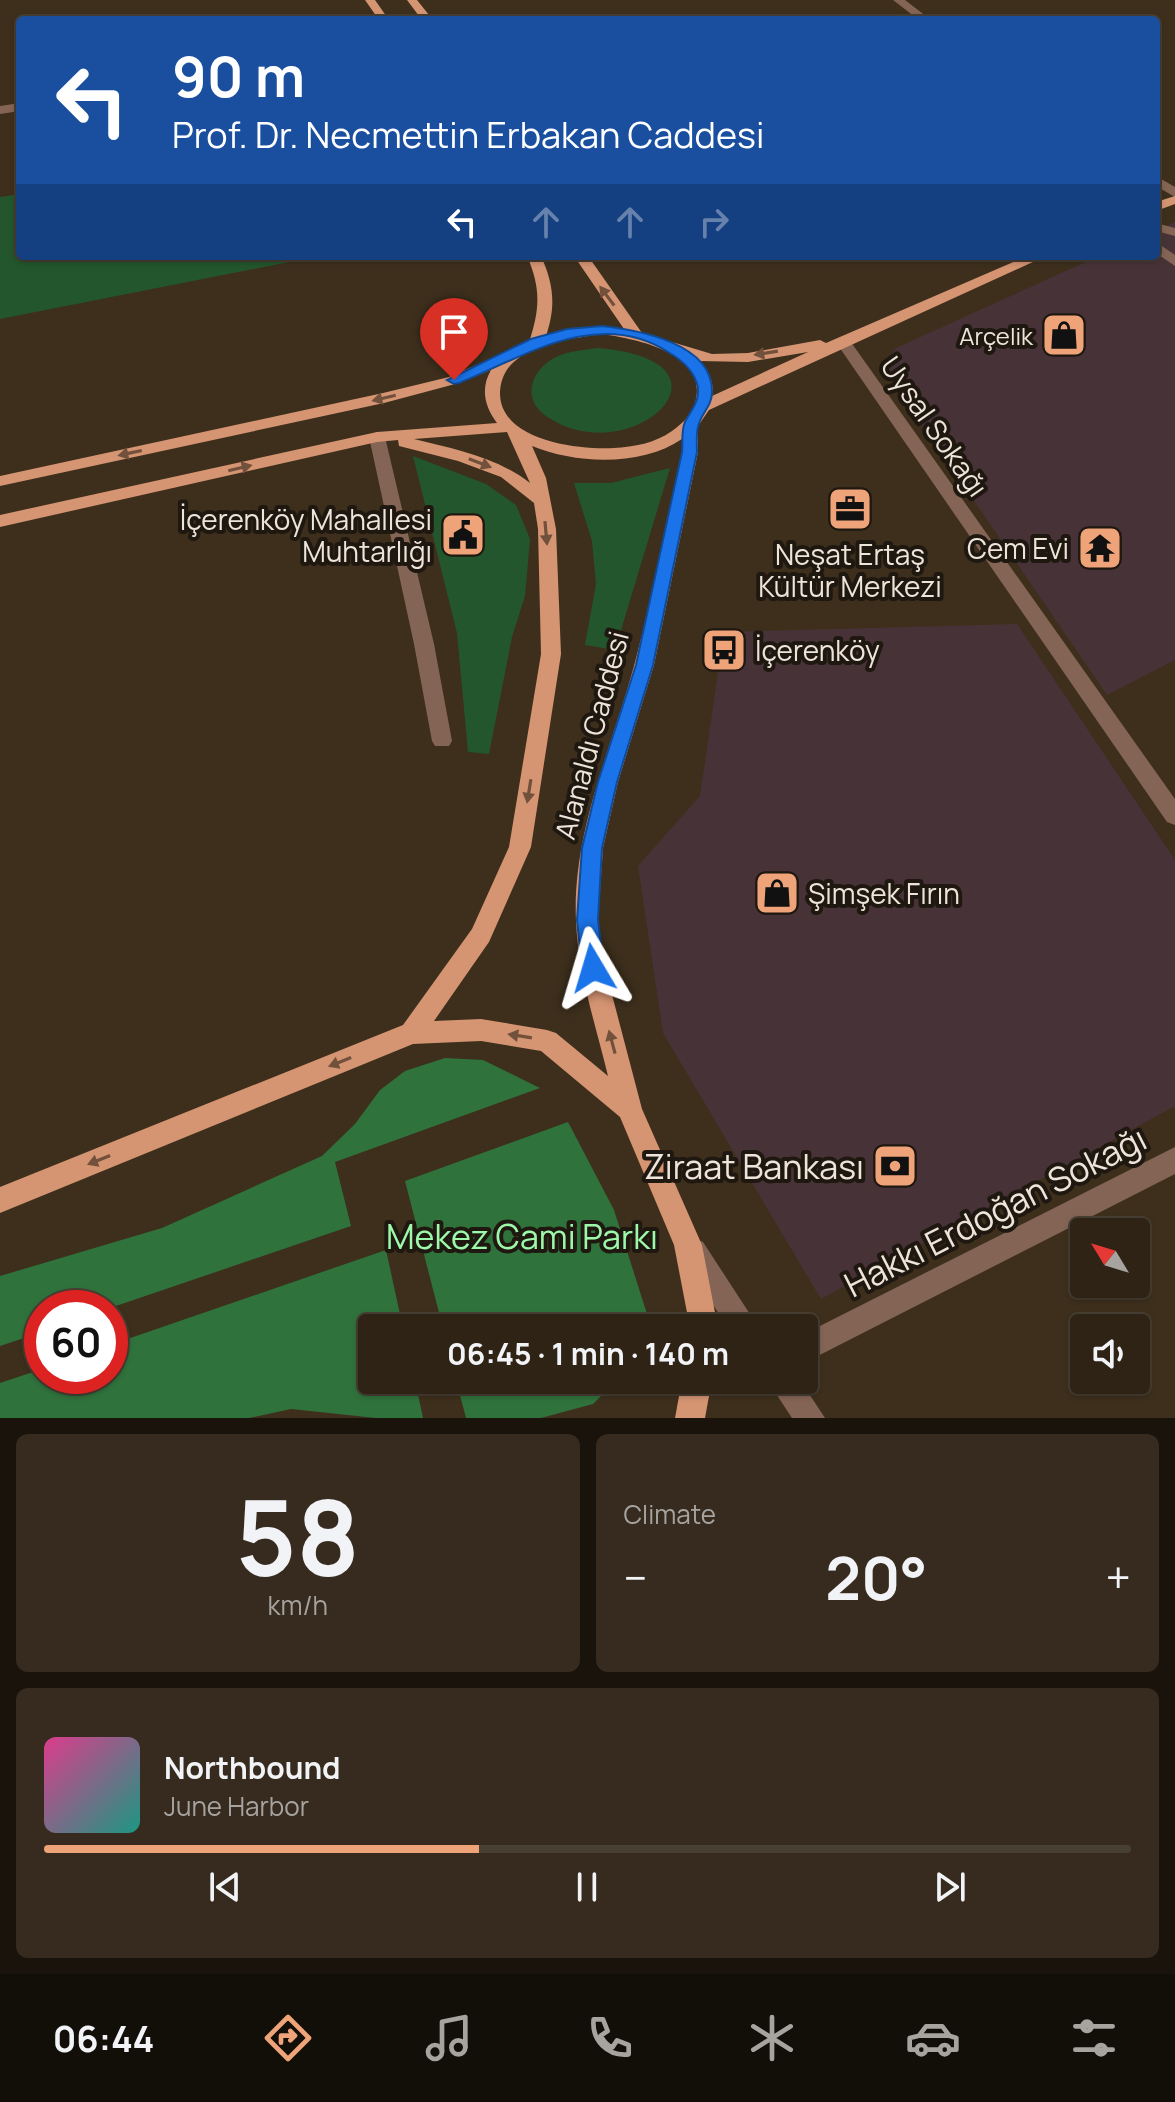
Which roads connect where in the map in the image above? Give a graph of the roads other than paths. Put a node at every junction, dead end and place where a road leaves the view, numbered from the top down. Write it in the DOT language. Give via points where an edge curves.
graph roads {
  1 [pos="412,0"];
  2 [pos="898,0"];
  3 [pos="425,16"];
  4 [pos="920,16"];
  5 [pos="536,260"];
  6 [pos="584,260"];
  7 [pos="1030,260"];
  8 [pos="635,334"];
  9 [pos="843,341"];
  10 [pos="536,342"];
  11 [pos="666,344"];
  12 [pos="511,357"];
  13 [pos="696,416"];
  14 [pos="514,430"];
  15 [pos="377,437"];
  16 [pos="0,481"];
  17 [pos="542,501"];
  18 [pos="0,521"];
  19 [pos="442,741"];
  20 [pos="1175,816"];
  21 [pos="412,1033"];
  22 [pos="629,1109"];
  23 [pos="1175,1160"];
  24 [pos="0,1200"];
  25 [pos="688,1245"];
  26 [pos="701,1314"];
  27 [pos="735,1314"];
  28 [pos="818,1342"];
  29 [pos="694,1394"];
  30 [pos="792,1394"];
  31 [pos="690,1418"];
  32 [pos="810,1418"];
  1 -- 3 [label="main road"];
  2 -- 4 [label="street"];
  5 -- 10 [label="main road" via="548,289 548,309"];
  8 -- 6 [label="main road, one-way"];
  7 -- 9 [label="main road"];
  8 -- 10 [label="main road" via="602,330"];
  8 -- 11 [label="main road"];
  9 -- 11 [label="main road, one-way" via="728,359 690,356"];
  9 -- 13 [label="main road"];
  9 -- 20 [label="street, Uysal Sokağı"];
  10 -- 12 [label="main road"];
  11 -- 13 [label="main road" via="700,373 705,390"];
  12 -- 14 [label="main road" via="497,374 491,394 499,415"];
  12 -- 16 [label="main road, one-way" via="454,380 384,398"];
  13 -- 14 [label="main road" via="669,440 608,455 542,446"];
  22 -- 13 [label="main road, Alanaldı Caddesi, one-way" via="593,968 587,920 592,848 644,665"];
  14 -- 15 [label="main road"];
  14 -- 17 [label="main road, Alanaldı Caddesi" via="538,478"];
  15 -- 17 [label="main road, one-way" via="422,445 507,473"];
  18 -- 15 [label="main road, one-way"];
  15 -- 19 [label="street"];
  17 -- 21 [label="main road, Alanaldı Caddesi, one-way" via="551,654 520,847 481,935"];
  22 -- 21 [label="main road, Alanaldı Caddesi, one-way" via="547,1041 481,1030"];
  21 -- 24 [label="main road, Alanaldı Caddesi, one-way"];
  22 -- 25 [label="main road, Alanaldı Caddesi"];
  23 -- 28 [label="street, Hakkı Erdoğan Sokağı"];
  25 -- 26 [label="main road, Alanaldı Caddesi"];
  25 -- 27 [label="street, Alanaldı Caddesi"];
  29 -- 31 [label="main road"];
  30 -- 32 [label="street"];
}
